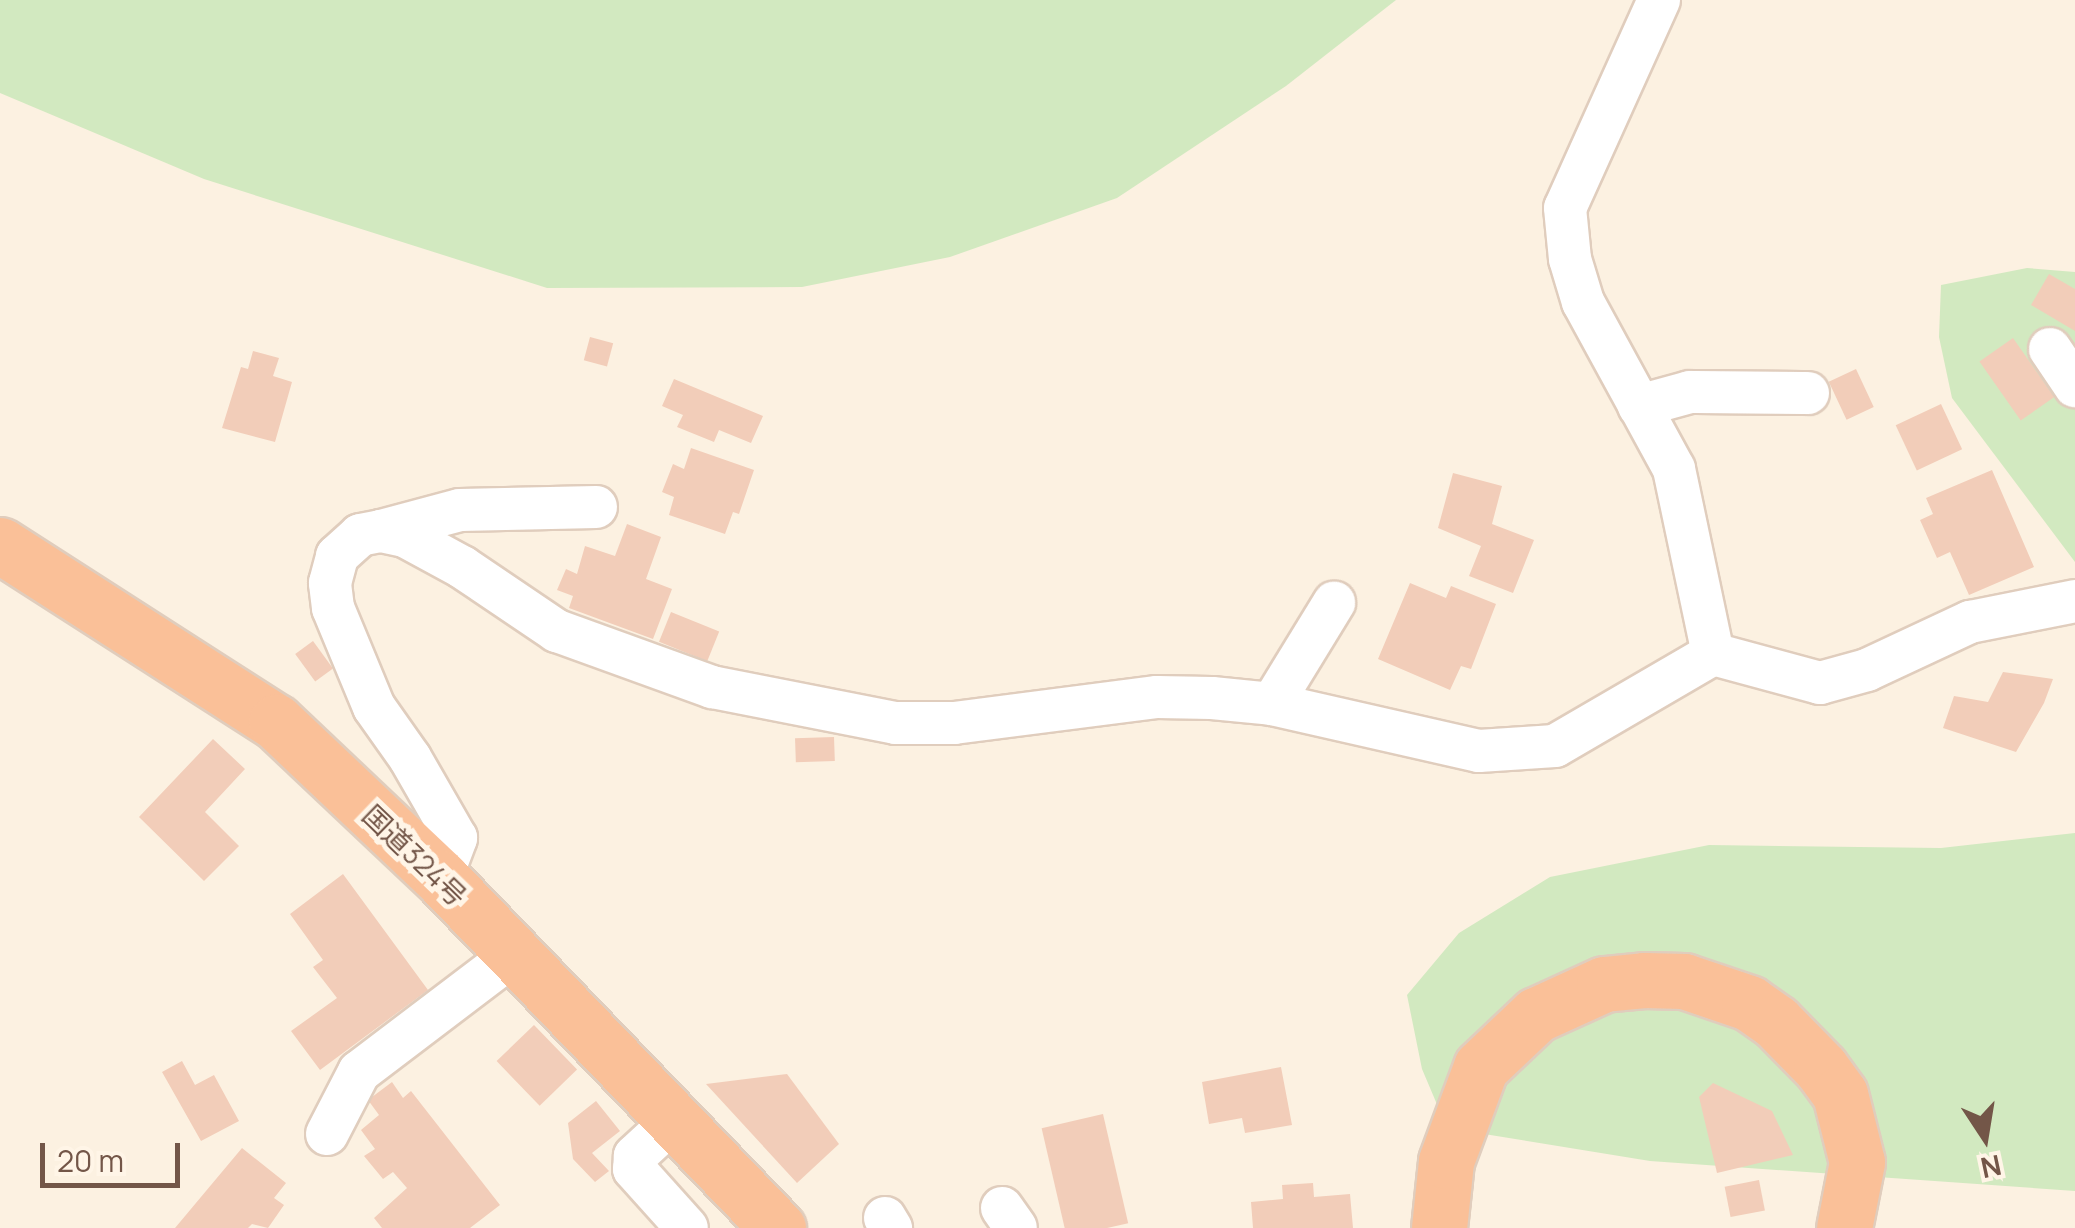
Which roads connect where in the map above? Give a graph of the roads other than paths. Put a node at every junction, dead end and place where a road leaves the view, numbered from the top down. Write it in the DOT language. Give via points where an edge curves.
graph roads {
  1 [pos="1659,0"];
  2 [pos="2050,349"];
  3 [pos="2075,386"];
  4 [pos="1808,393"];
  5 [pos="1640,406"];
  6 [pos="596,507"];
  7 [pos="381,531"];
  8 [pos="0,545"];
  9 [pos="2075,602"];
  10 [pos="1334,603"];
  11 [pos="1713,654"];
  12 [pos="1272,704"];
  13 [pos="441,878"];
  14 [pos="513,954"];
  15 [pos="674,1121"];
  16 [pos="327,1134"];
  17 [pos="687,1228"];
  18 [pos="778,1228"];
  19 [pos="1439,1228"];
  20 [pos="1844,1228"];
  1 -- 5 [label="street" via="1565,208 1583,302"];
  2 -- 3 [label="street"];
  4 -- 5 [label="street" via="1690,392"];
  5 -- 11 [label="street" via="1674,469"];
  6 -- 7 [label="street" via="460,510"];
  7 -- 12 [label="street" via="405,536 557,631 605,650 712,687 896,723 954,723 1157,697"];
  7 -- 13 [label="street" via="360,535 338,556 332,608 374,708 456,838"];
  8 -- 13 [label="highway, 国道324号" via="276,722"];
  9 -- 11 [label="street" via="1970,622 1868,670 1820,683"];
  10 -- 12 [label="street"];
  11 -- 12 [label="street" via="1555,746 1526,751 1438,744"];
  13 -- 14 [label="highway, 国道324号"];
  14 -- 15 [label="highway, 国道324号"];
  14 -- 16 [label="street" via="359,1072"];
  15 -- 17 [label="street" via="635,1156 634,1168"];
  15 -- 18 [label="highway, 国道324号"];
  19 -- 20 [label="highway" via="1446,1161 1481,1067 1536,1014 1604,984 1644,980 1684,981 1749,1003 1821,1068 1840,1094 1857,1162"];
}
